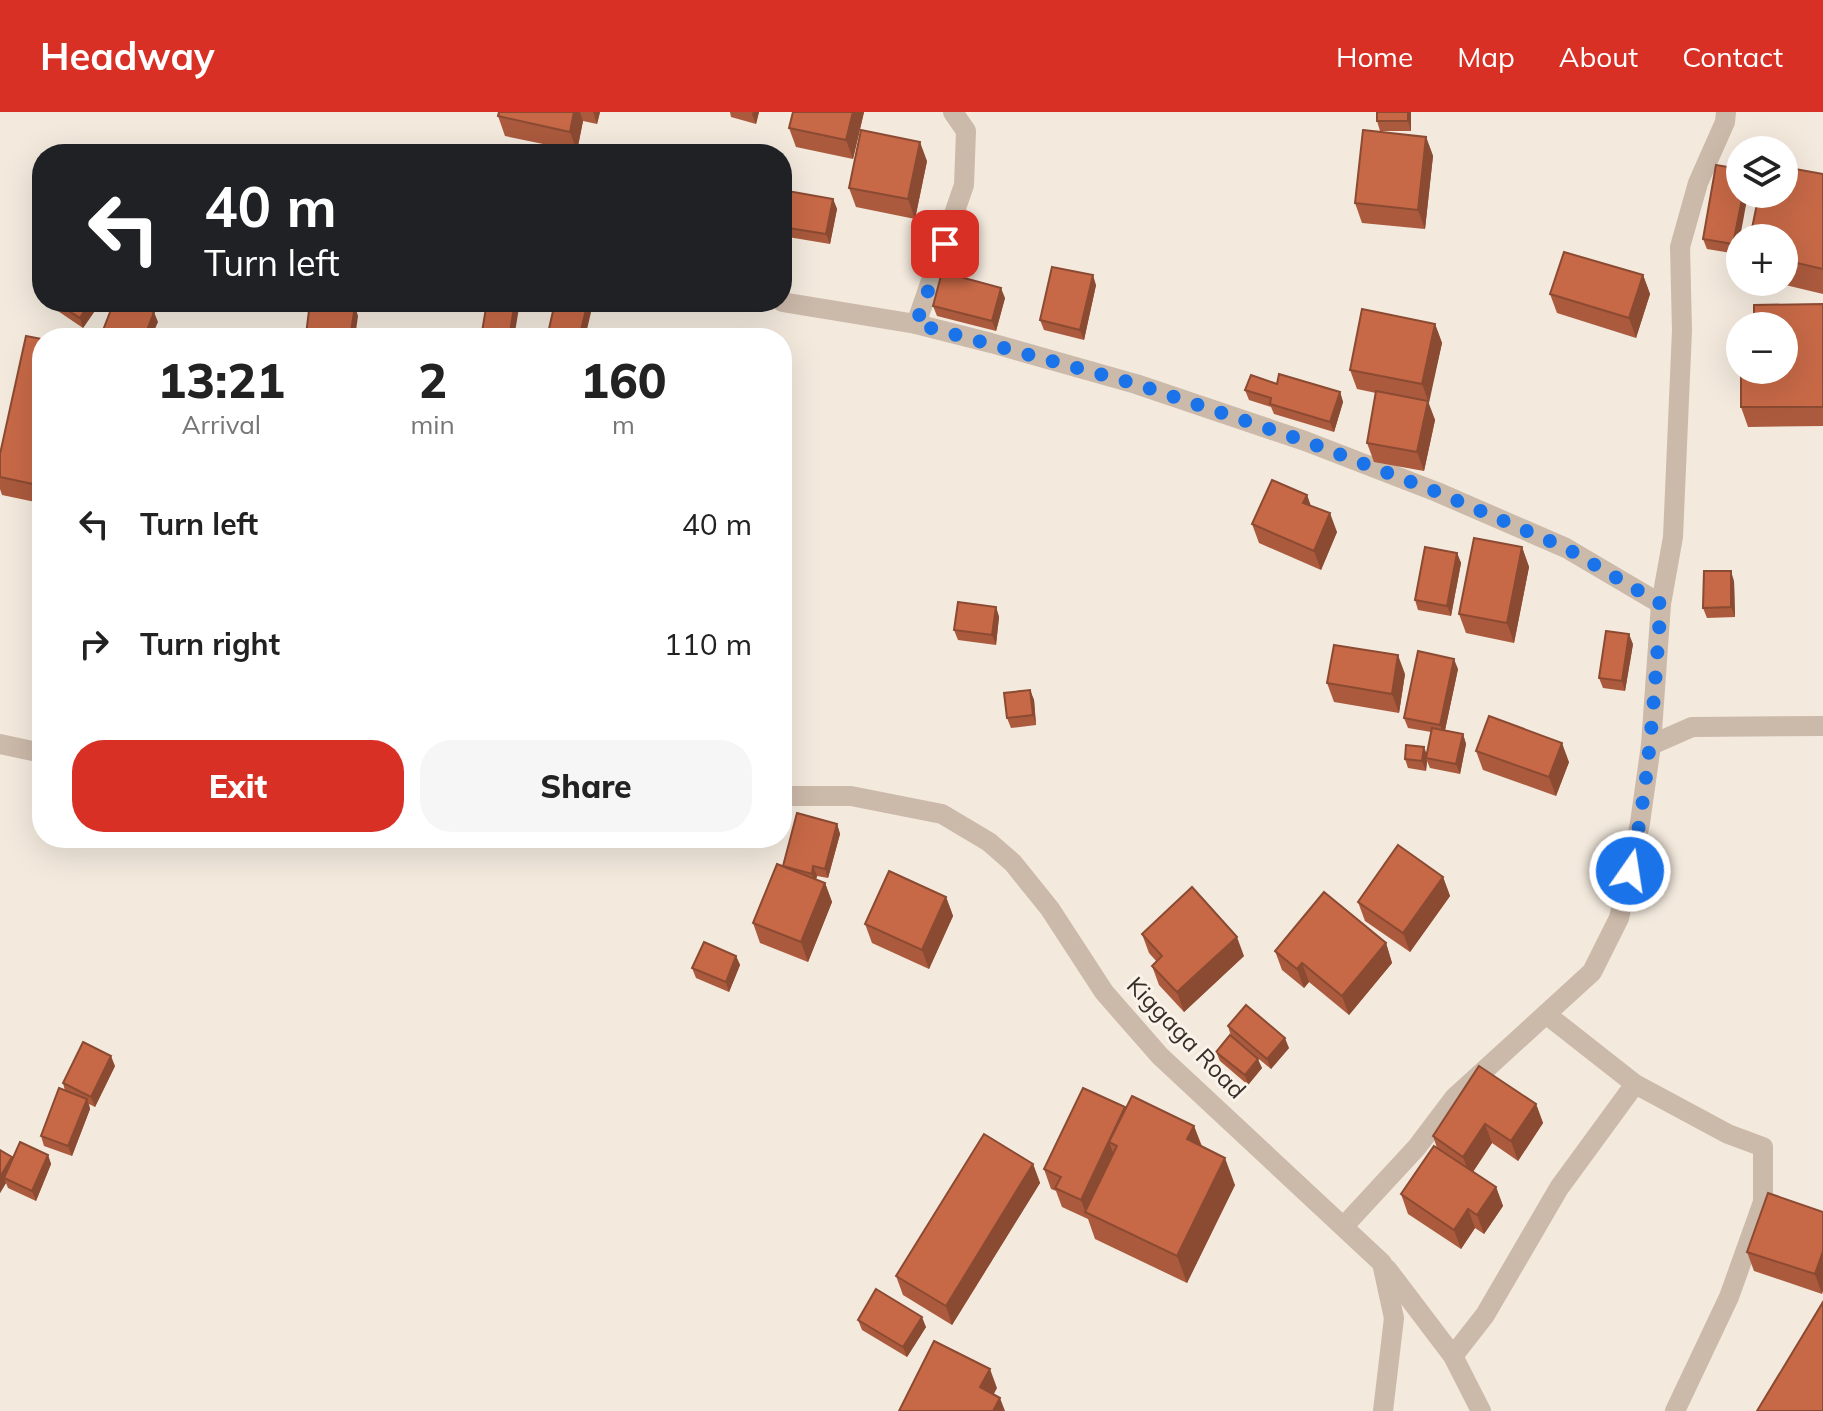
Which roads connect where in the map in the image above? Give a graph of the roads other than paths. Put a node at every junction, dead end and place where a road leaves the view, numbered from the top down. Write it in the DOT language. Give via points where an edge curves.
graph roads {
  1 [pos="953,112"];
  2 [pos="1726,112"];
  3 [pos="792,304"];
  4 [pos="916,324"];
  5 [pos="1661,604"];
  6 [pos="1823,726"];
  7 [pos="0,744"];
  8 [pos="1651,745"];
  9 [pos="32,751"];
  10 [pos="792,796"];
  11 [pos="1547,1015"];
  12 [pos="1635,1084"];
  13 [pos="1344,1226"];
  14 [pos="1382,1263"];
  15 [pos="1453,1356"];
  16 [pos="1383,1411"];
  17 [pos="1481,1411"];
  18 [pos="1675,1411"];
  1 -- 4 [label="street" via="966,131 964,185"];
  2 -- 5 [label="street" via="1680,247 1682,330 1673,537"];
  3 -- 4 [label="street"];
  4 -- 5 [label="street" via="1136,384 1305,441 1566,548"];
  5 -- 8 [label="street"];
  6 -- 8 [label="street" via="1692,727"];
  7 -- 9 [label="street"];
  8 -- 11 [label="street" via="1619,918 1592,972"];
  10 -- 13 [label="street, Kiggaga Road" via="851,796 942,814 989,842 1050,909 1129,1023"];
  11 -- 12 [label="street"];
  11 -- 13 [label="street" via="1454,1098"];
  12 -- 15 [label="street" via="1559,1188 1485,1315"];
  12 -- 18 [label="street" via="1763,1147 1763,1202 1729,1297"];
  13 -- 14 [label="street, Kiggaga Road"];
  14 -- 15 [label="street, Kiggaga Road"];
  14 -- 16 [label="street" via="1394,1318"];
  15 -- 17 [label="street, Kiggaga Road"];
}
